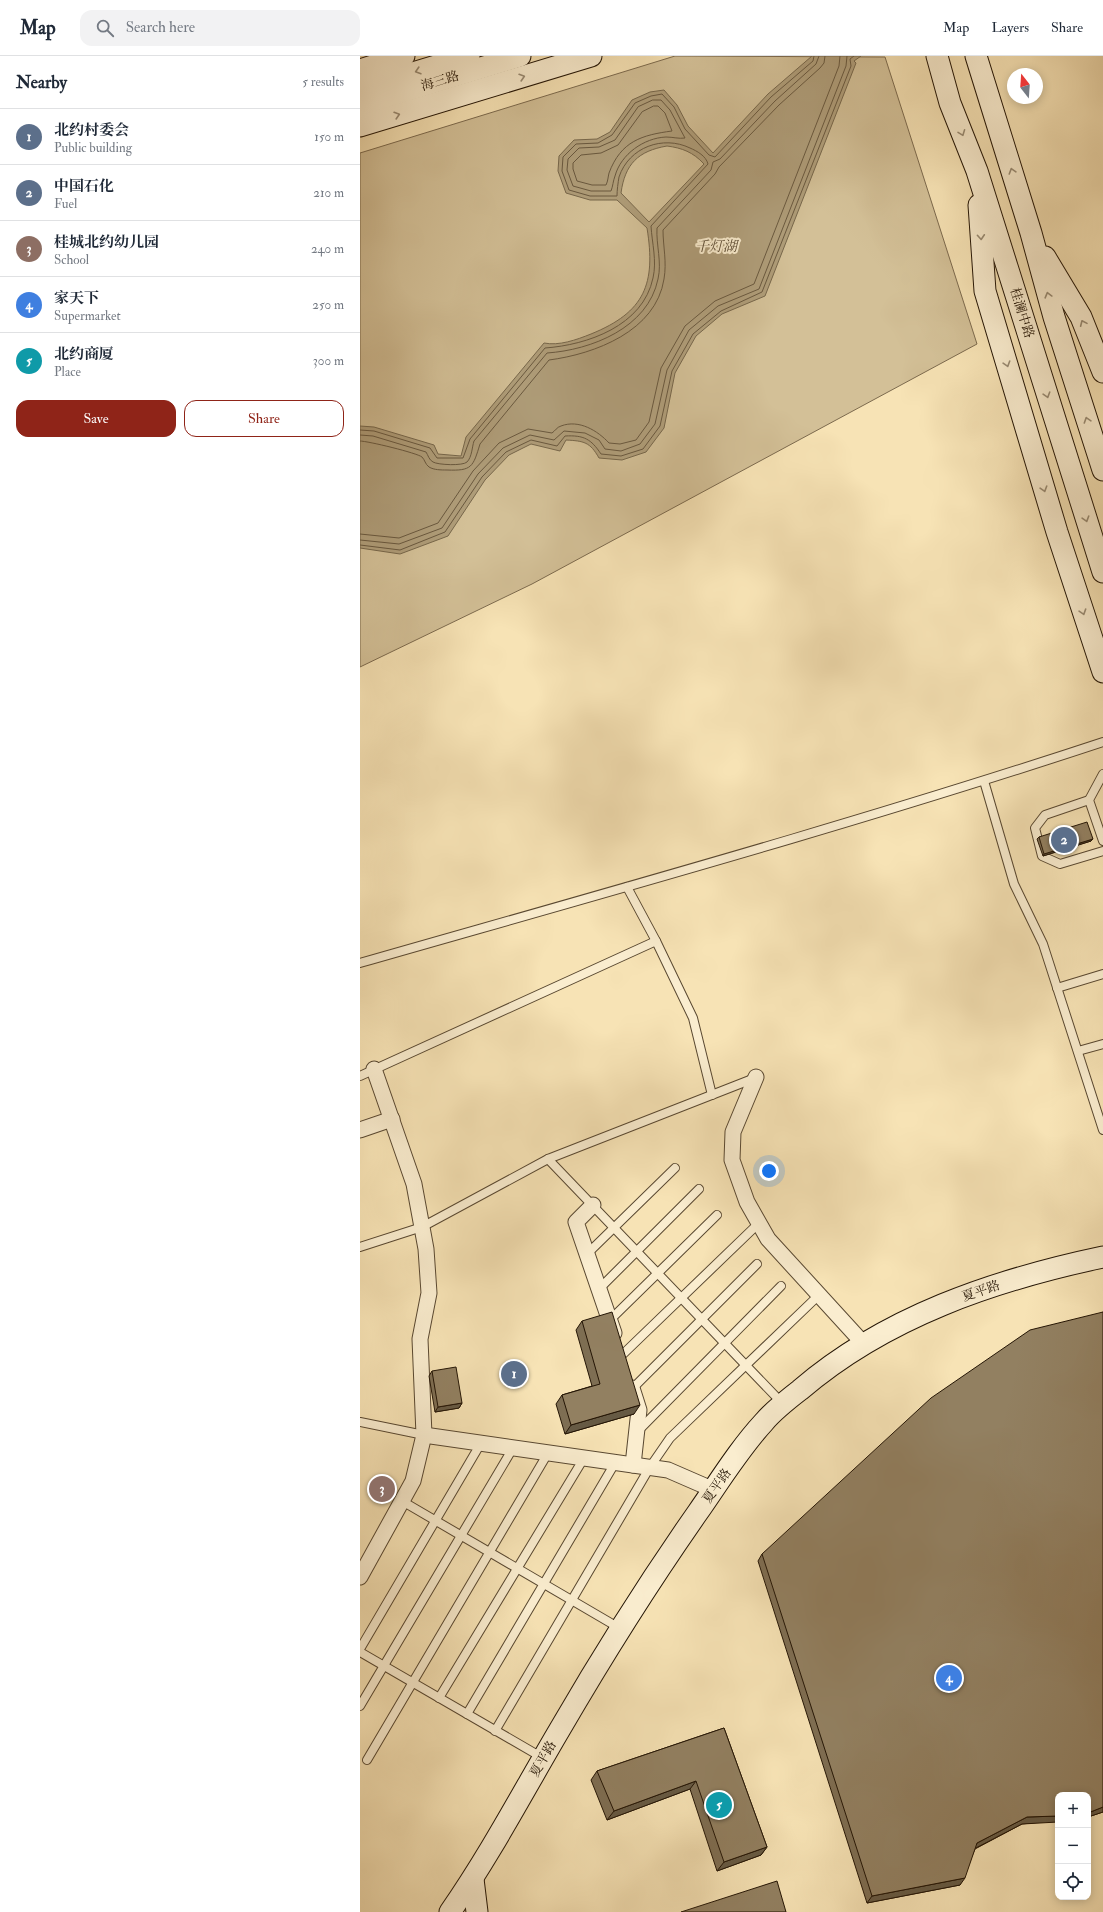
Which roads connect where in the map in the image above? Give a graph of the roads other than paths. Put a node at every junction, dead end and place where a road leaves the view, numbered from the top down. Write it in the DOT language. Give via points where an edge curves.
graph roads {
  1 [pos="404,56"];
  2 [pos="468,56"];
  3 [pos="520,56"];
  4 [pos="591,56"];
  5 [pos="925,56"];
  6 [pos="937,56"];
  7 [pos="976,56"];
  8 [pos="360,70"];
  9 [pos="360,89"];
  10 [pos="950,103"];
  11 [pos="360,105"];
  12 [pos="360,126"];
  13 [pos="977,170"];
  14 [pos="1031,233"];
  15 [pos="1103,372"];
  16 [pos="1103,470"];
  17 [pos="1103,572"];
  18 [pos="1103,672"];
  19 [pos="1103,742"];
  20 [pos="1103,774"];
  21 [pos="984,781"];
  22 [pos="1089,800"];
  23 [pos="1103,841"];
  24 [pos="1103,851"];
  25 [pos="627,887"];
  26 [pos="656,941"];
  27 [pos="360,963"];
  28 [pos="1103,974"];
  29 [pos="1058,988"];
  30 [pos="1103,1044"];
  31 [pos="1078,1051"];
  32 [pos="374,1069"];
  33 [pos="360,1076"];
  34 [pos="756,1078"];
  35 [pos="712,1095"];
  36 [pos="392,1119"];
  37 [pos="360,1130"];
  38 [pos="1103,1130"];
  39 [pos="548,1159"];
  40 [pos="674,1168"];
  41 [pos="699,1189"];
  42 [pos="593,1205"];
  43 [pos="717,1215"];
  44 [pos="759,1223"];
  45 [pos="422,1227"];
  46 [pos="614,1228"];
  47 [pos="360,1247"];
  48 [pos="636,1251"];
  49 [pos="587,1254"];
  50 [pos="1103,1257"];
  51 [pos="757,1264"];
  52 [pos="658,1274"];
  53 [pos="781,1286"];
  54 [pos="599,1289"];
  55 [pos="819,1295"];
  56 [pos="681,1298"];
  57 [pos="702,1319"];
  58 [pos="609,1321"];
  59 [pos="725,1343"];
  60 [pos="863,1343"];
  61 [pos="746,1365"];
  62 [pos="627,1372"];
  63 [pos="783,1404"];
  64 [pos="360,1422"];
  65 [pos="636,1433"];
  66 [pos="424,1435"];
  67 [pos="481,1443"];
  68 [pos="513,1448"];
  69 [pos="548,1453"];
  70 [pos="584,1458"];
  71 [pos="615,1462"];
  72 [pos="633,1465"];
  73 [pos="650,1467"];
  74 [pos="714,1490"];
  75 [pos="402,1501"];
  76 [pos="436,1520"];
  77 [pos="461,1535"];
  78 [pos="489,1552"];
  79 [pos="517,1568"];
  80 [pos="360,1577"];
  81 [pos="544,1584"];
  82 [pos="572,1600"];
  83 [pos="621,1630"];
  84 [pos="360,1649"];
  85 [pos="360,1652"];
  86 [pos="384,1666"];
  87 [pos="412,1683"];
  88 [pos="439,1698"];
  89 [pos="360,1706"];
  90 [pos="467,1714"];
  91 [pos="496,1731"];
  92 [pos="543,1758"];
  93 [pos="367,1760"];
  94 [pos="473,1879"];
  95 [pos="450,1912"];
  96 [pos="477,1912"];
  1 -- 8 [label="main road"];
  2 -- 9 [label="main road, 海三路, one-way"];
  3 -- 11 [label="main road, 海三路"];
  12 -- 4 [label="main road, one-way"];
  5 -- 10 [label="main road"];
  6 -- 10 [label="main road, 桂澜中路"];
  14 -- 7 [label="main road, one-way"];
  10 -- 13 [label="main road, 桂澜中路, one-way"];
  13 -- 17 [label="main road, 桂澜中路, one-way"];
  13 -- 18 [label="main road, one-way" via="985,292 1057,532"];
  15 -- 14 [label="main road, one-way" via="1081,317"];
  16 -- 14 [label="main road, one-way" via="1054,317"];
  19 -- 21 [label="lane"];
  20 -- 22 [label="lane"];
  21 -- 25 [label="lane"];
  21 -- 29 [label="lane" via="1014,884 1043,944"];
  22 -- 23 [label="lane"];
  22 -- 24 [label="lane" via="1045,815 1035,828 1042,856 1060,864"];
  25 -- 26 [label="lane"];
  25 -- 27 [label="lane"];
  26 -- 32 [label="lane"];
  26 -- 35 [label="lane" via="693,1018"];
  28 -- 29 [label="lane"];
  29 -- 31 [label="lane"];
  30 -- 31 [label="lane"];
  31 -- 38 [label="lane"];
  32 -- 33 [label="lane"];
  32 -- 36 [label="street"];
  34 -- 35 [label="lane"];
  34 -- 44 [label="street" via="733,1132 732,1160 747,1202"];
  35 -- 39 [label="lane"];
  36 -- 37 [label="street"];
  36 -- 45 [label="street" via="414,1184"];
  39 -- 42 [label="lane"];
  39 -- 45 [label="lane"];
  40 -- 46 [label="lane"];
  41 -- 48 [label="lane"];
  42 -- 46 [label="lane"];
  42 -- 49 [label="street" via="576,1222"];
  43 -- 52 [label="lane"];
  44 -- 55 [label="street" via="768,1239"];
  44 -- 56 [label="lane"];
  45 -- 47 [label="lane"];
  45 -- 66 [label="street" via="429,1293 420,1339"];
  46 -- 48 [label="lane"];
  46 -- 49 [label="lane"];
  48 -- 52 [label="lane"];
  48 -- 54 [label="lane"];
  49 -- 54 [label="street"];
  50 -- 60 [label="main road, 夏平路" via="1054,1268 962,1298 902,1322"];
  51 -- 57 [label="lane"];
  52 -- 56 [label="lane"];
  52 -- 58 [label="lane"];
  53 -- 59 [label="lane"];
  54 -- 58 [label="street"];
  55 -- 60 [label="street"];
  55 -- 61 [label="lane"];
  56 -- 57 [label="lane"];
  56 -- 62 [label="lane"];
  57 -- 59 [label="lane"];
  57 -- 62 [label="lane"];
  58 -- 62 [label="street"];
  59 -- 61 [label="lane"];
  59 -- 65 [label="lane"];
  60 -- 63 [label="main road, 夏平路" via="830,1365"];
  61 -- 63 [label="lane"];
  61 -- 73 [label="lane" via="670,1438"];
  62 -- 65 [label="street" via="640,1410"];
  63 -- 74 [label="main road, 夏平路" via="750,1439"];
  64 -- 66 [label="lane"];
  65 -- 72 [label="street"];
  66 -- 67 [label="street"];
  66 -- 75 [label="street" via="414,1481"];
  67 -- 68 [label="street"];
  67 -- 76 [label="lane"];
  68 -- 69 [label="street"];
  68 -- 77 [label="lane"];
  69 -- 70 [label="street"];
  69 -- 78 [label="lane"];
  70 -- 71 [label="street"];
  70 -- 79 [label="lane"];
  71 -- 72 [label="street"];
  71 -- 81 [label="lane"];
  72 -- 73 [label="street"];
  73 -- 74 [label="street" via="668,1470"];
  73 -- 82 [label="lane"];
  74 -- 83 [label="main road, 夏平路" via="656,1573"];
  75 -- 76 [label="lane"];
  75 -- 80 [label="street"];
  76 -- 77 [label="lane"];
  76 -- 84 [label="lane"];
  77 -- 78 [label="lane"];
  77 -- 86 [label="lane"];
  78 -- 79 [label="lane"];
  78 -- 87 [label="lane"];
  79 -- 81 [label="lane"];
  79 -- 88 [label="lane"];
  81 -- 82 [label="lane"];
  81 -- 90 [label="lane"];
  82 -- 83 [label="lane"];
  82 -- 91 [label="lane"];
  83 -- 92 [label="main road, 夏平路"];
  85 -- 86 [label="lane"];
  86 -- 87 [label="lane"];
  86 -- 89 [label="lane"];
  87 -- 88 [label="lane"];
  87 -- 93 [label="lane"];
  88 -- 90 [label="lane"];
  90 -- 91 [label="lane"];
  91 -- 92 [label="lane"];
  92 -- 94 [label="main road, 夏平路"];
  94 -- 95 [label="main road, 夏平路"];
  94 -- 96 [label="main road"];
}
